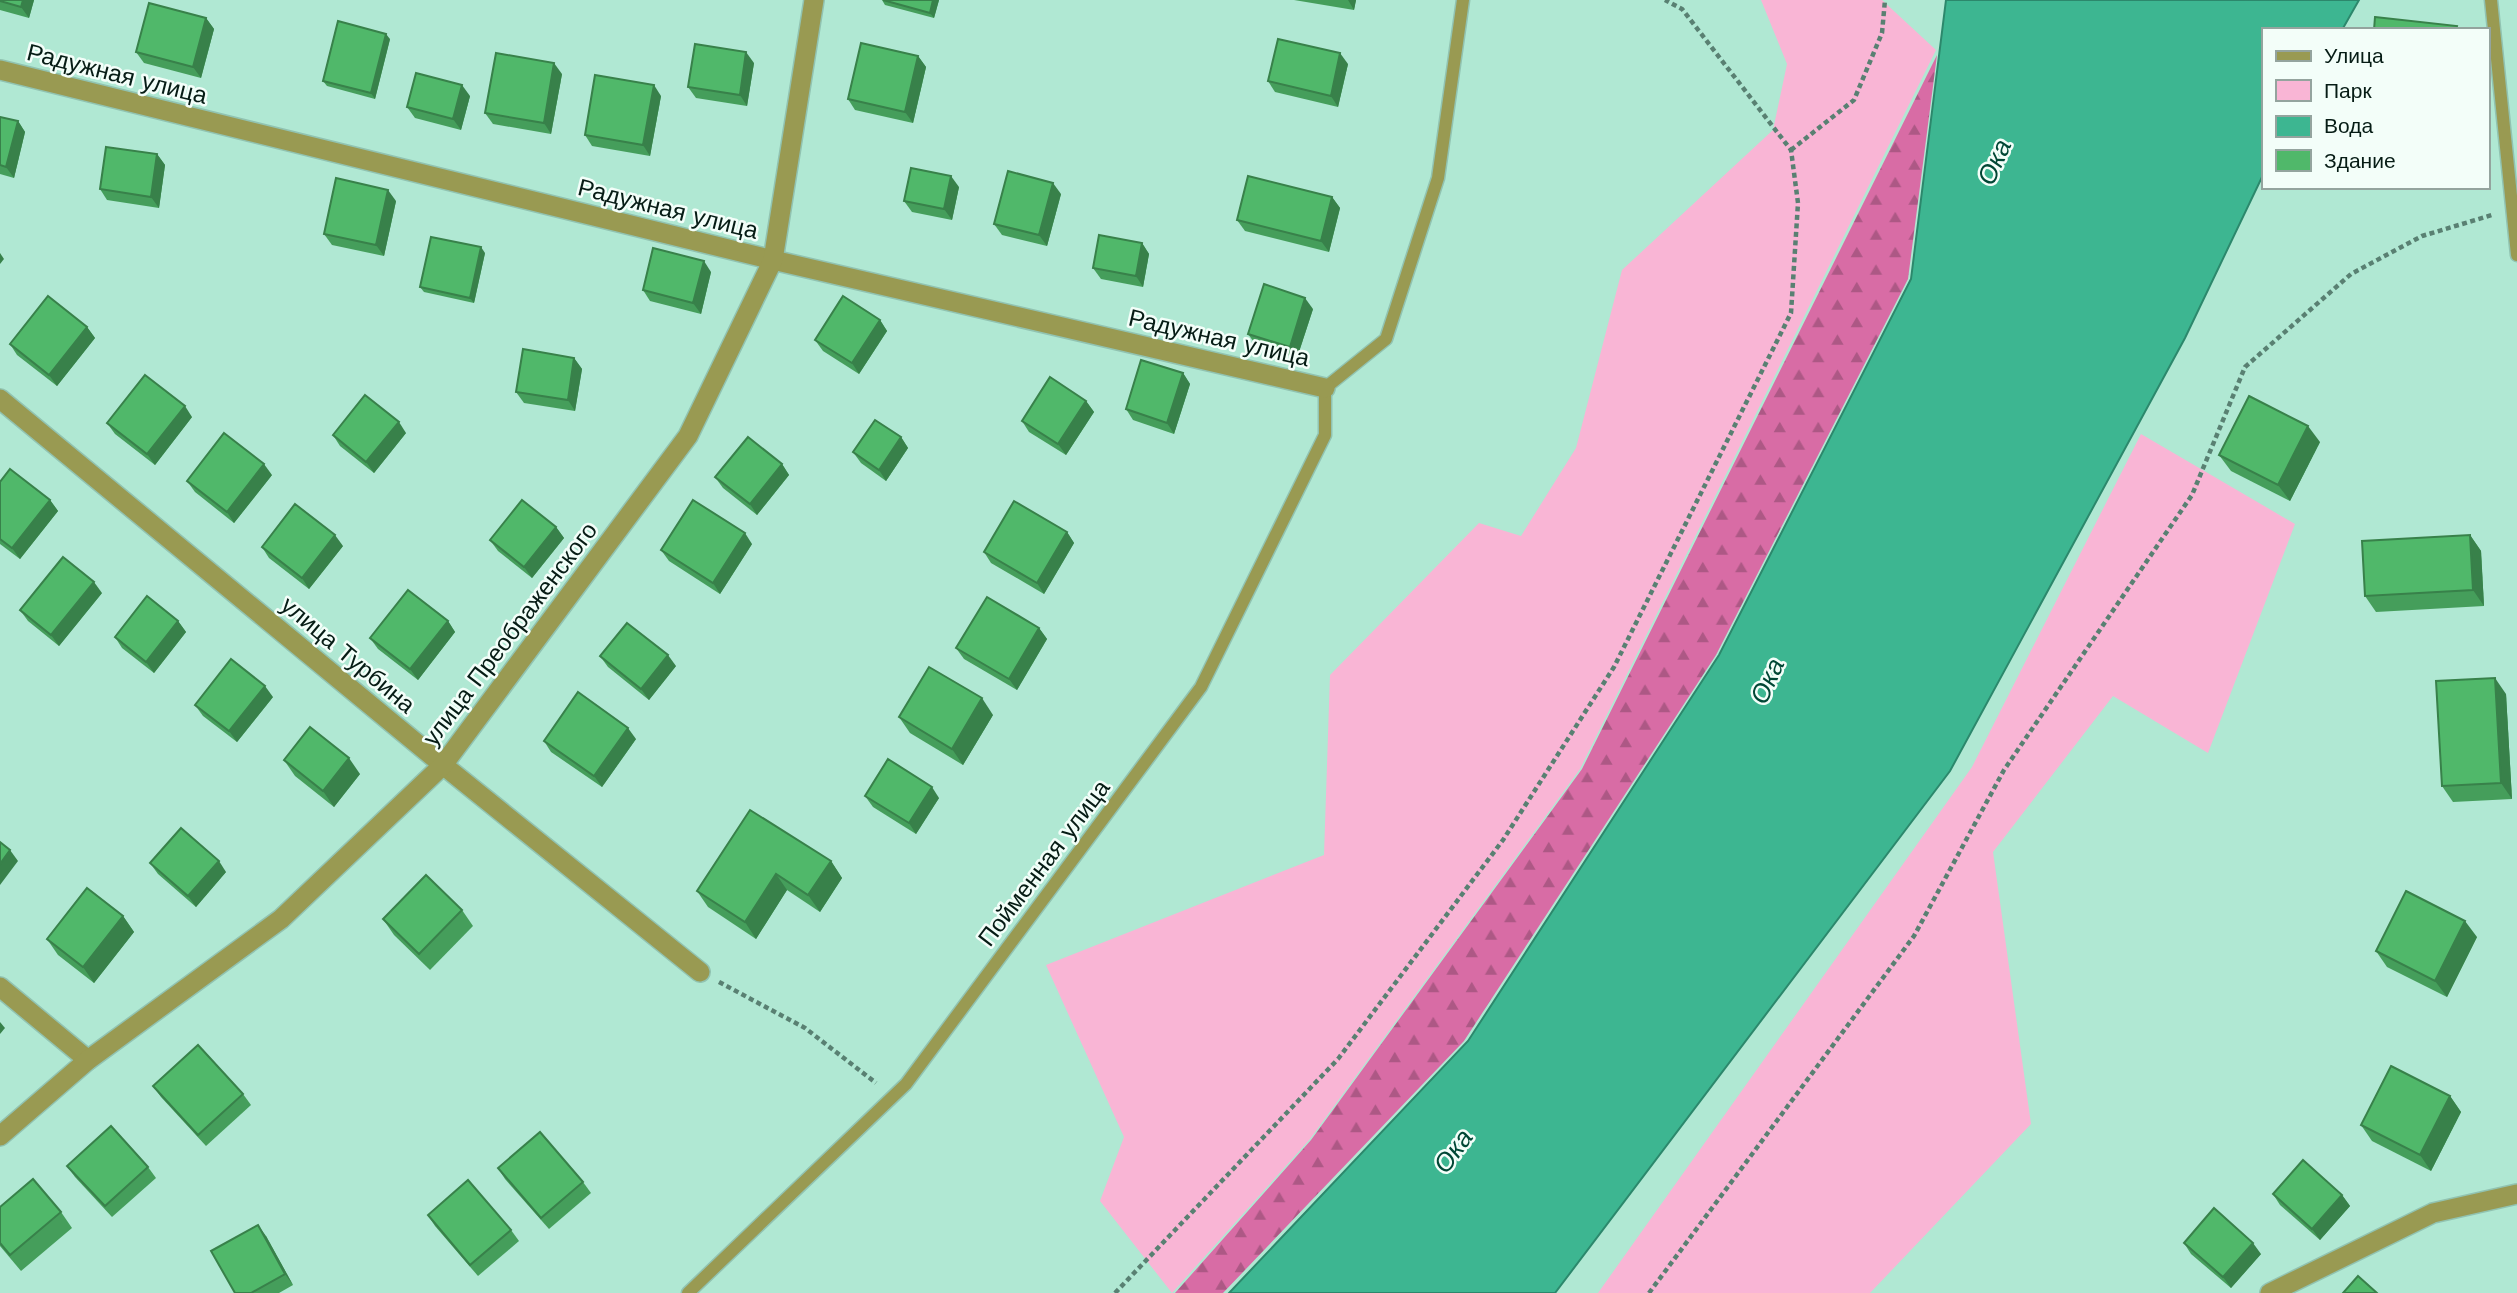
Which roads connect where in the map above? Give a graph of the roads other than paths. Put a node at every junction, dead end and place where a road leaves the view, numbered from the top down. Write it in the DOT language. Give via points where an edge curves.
graph roads {
  1 [pos="814,0"];
  2 [pos="1463,0"];
  3 [pos="2491,0"];
  4 [pos="0,70"];
  5 [pos="2517,255"];
  6 [pos="774,260"];
  7 [pos="1325,388"];
  8 [pos="0,399"];
  9 [pos="443,765"];
  10 [pos="700,971"];
  11 [pos="0,987"];
  12 [pos="88,1060"];
  13 [pos="0,1136"];
  14 [pos="2517,1194"];
  15 [pos="688,1293"];
  16 [pos="2270,1293"];
  1 -- 6 [label="street, улица Преображенского"];
  2 -- 7 [label="lane" via="1438,178 1386,339"];
  3 -- 5 [label="lane"];
  4 -- 6 [label="street, Радужная улица"];
  6 -- 7 [label="street, Радужная улица"];
  6 -- 9 [label="street, улица Преображенского" via="688,436"];
  7 -- 15 [label="lane, Пойменная улица" via="1325,435 1201,687 906,1084"];
  8 -- 9 [label="street, улица Турбина"];
  9 -- 10 [label="street, улица Турбина"];
  9 -- 12 [label="street, улица Преображенского" via="281,919"];
  11 -- 12 [label="street"];
  12 -- 13 [label="street, улица Преображенского"];
  14 -- 16 [label="street" via="2433,1213"];
}
